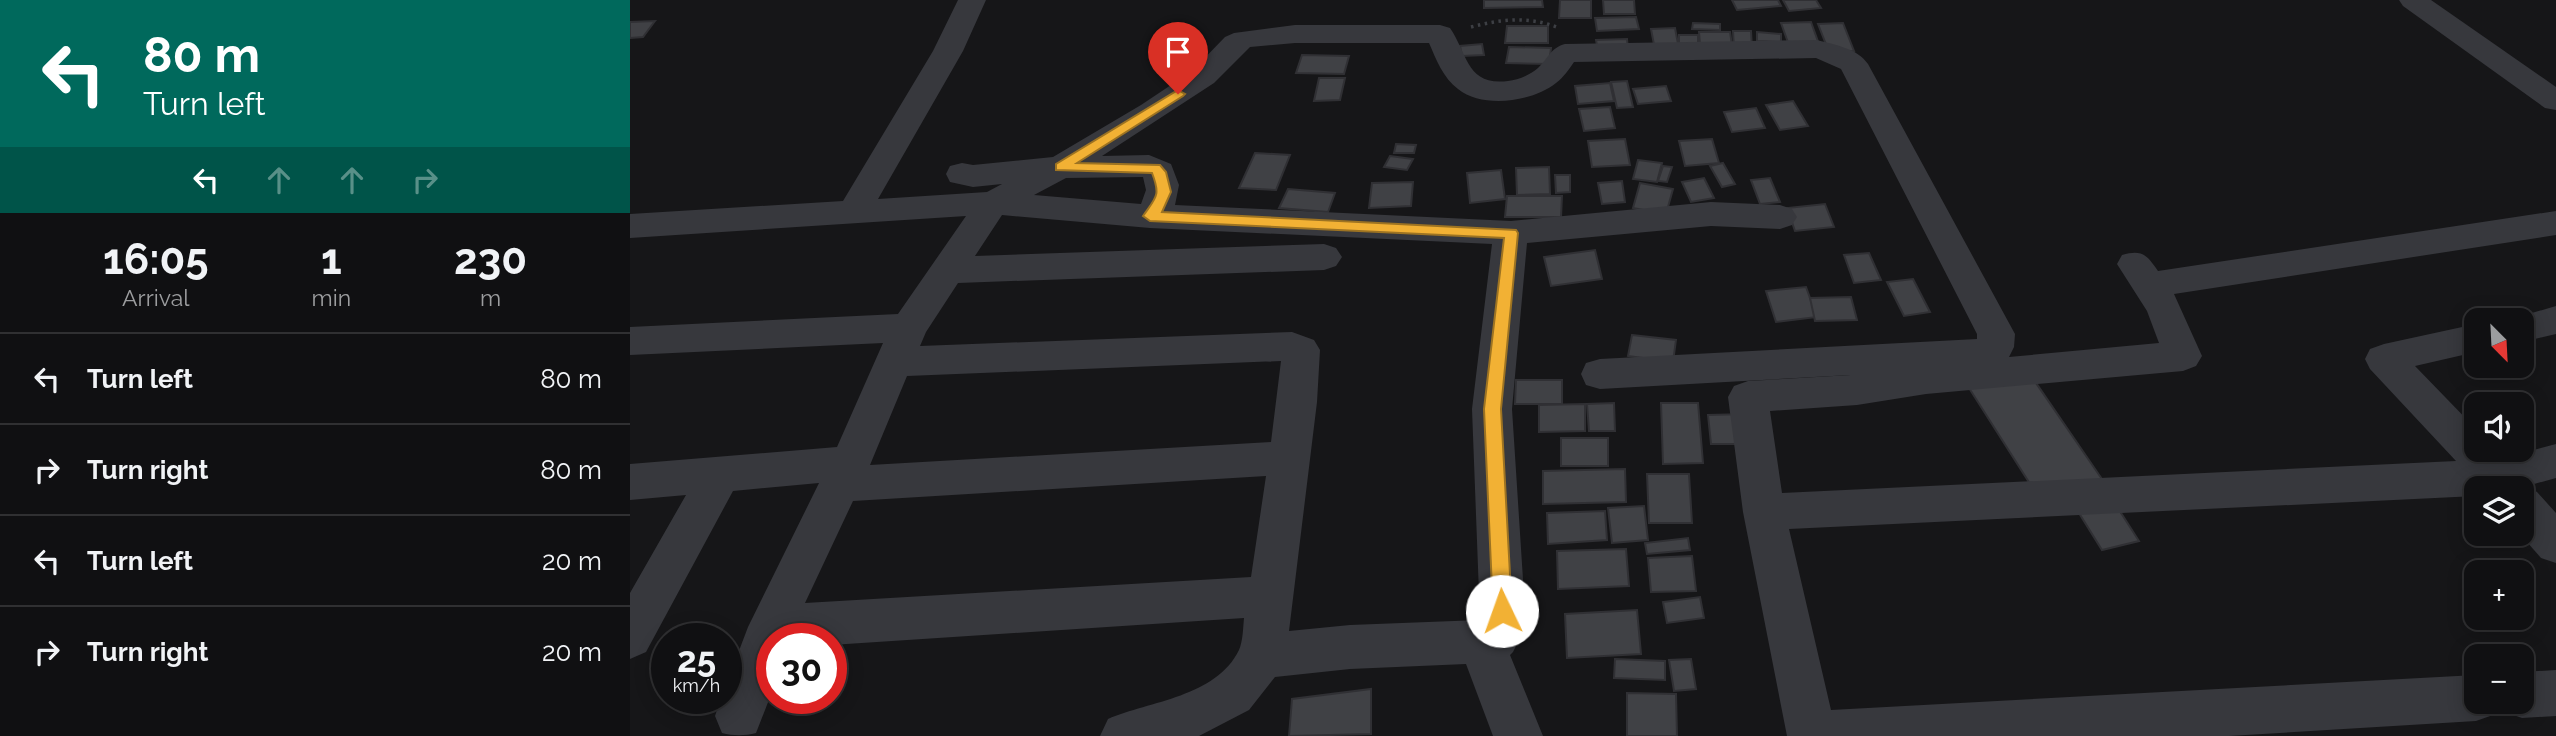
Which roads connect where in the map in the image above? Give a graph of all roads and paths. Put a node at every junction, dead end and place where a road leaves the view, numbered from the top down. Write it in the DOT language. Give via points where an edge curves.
graph roads {
  1 [pos="972,0"];
  2 [pos="2413,0"];
  3 [pos="1536,20"];
  4 [pos="1440,34"];
  5 [pos="2556,101"];
  6 [pos="1060,167"];
  7 [pos="962,174"];
  8 [pos="993,204"];
  9 [pos="853,212"];
  10 [pos="1150,216"];
  11 [pos="1780,217"];
  12 [pos="2556,223"];
  13 [pos="630,226"];
  14 [pos="1511,233"];
  15 [pos="2556,245"];
  16 [pos="1324,257"];
  17 [pos="950,270"];
  18 [pos="2150,285"];
  19 [pos="2556,320"];
  20 [pos="2534,325"];
  21 [pos="630,341"];
  22 [pos="2464,341"];
  23 [pos="901,345"];
  24 [pos="1600,374"];
  25 [pos="1289,458"];
  26 [pos="2556,461"];
  27 [pos="846,473"];
  28 [pos="719,476"];
  29 [pos="2496,476"];
  30 [pos="2532,476"];
  31 [pos="630,482"];
  32 [pos="2464,491"];
  33 [pos="1764,512"];
  34 [pos="2534,519"];
  35 [pos="2556,544"];
  36 [pos="1270,596"];
  37 [pos="773,623"];
  38 [pos="835,623"];
  39 [pos="630,637"];
  40 [pos="1481,641"];
  41 [pos="1262,656"];
  42 [pos="756,669"];
  43 [pos="2556,694"];
  44 [pos="2534,695"];
  45 [pos="2464,699"];
  46 [pos="739,716"];
  47 [pos="1125,736"];
  48 [pos="1518,736"];
  49 [pos="1813,736"];
  1 -- 9 [label="street" via="948,51"];
  2 -- 5 [label="street"];
  3 -- 4 [label="path" via="1487,22"];
  4 -- 6 [label="street" via="1295,34 1244,39 1203,77"];
  4 -- 24 [label="street" via="1466,81 1490,90 1512,90 1538,82 1565,53 1816,49 1836,54 1853,64 1996,334 1995,346 1980,353"];
  6 -- 7 [label="street"];
  6 -- 8 [label="street"];
  6 -- 10 [label="street" via="1155,168 1164,192"];
  8 -- 9 [label="street"];
  8 -- 10 [label="street"];
  8 -- 17 [label="street"];
  9 -- 13 [label="street"];
  10 -- 14 [label="street"];
  11 -- 14 [label="street" via="1711,214"];
  12 -- 18 [label="street"];
  14 -- 40 [label="street" via="1492,409 1503,626 1497,637"];
  15 -- 18 [label="street"];
  16 -- 17 [label="street"];
  17 -- 23 [label="street"];
  18 -- 33 [label="street" via="2183,356 1748,397"];
  19 -- 20 [label="street"];
  21 -- 23 [label="street"];
  22 -- 29 [label="street" via="2384,359"];
  23 -- 25 [label="street" via="1292,346 1301,351 1301,363"];
  23 -- 27 [label="street"];
  25 -- 27 [label="street"];
  25 -- 36 [label="street"];
  26 -- 30 [label="street"];
  27 -- 28 [label="street"];
  27 -- 37 [label="street"];
  28 -- 31 [label="street"];
  28 -- 39 [label="street"];
  32 -- 33 [label="street"];
  33 -- 49 [label="street"];
  34 -- 35 [label="street"];
  36 -- 38 [label="street"];
  36 -- 41 [label="street"];
  40 -- 41 [label="street"];
  40 -- 48 [label="street"];
  41 -- 47 [label="street" via="1243,683 1223,698 1169,724"];
  42 -- 46 [label="street"];
  43 -- 44 [label="street"];
  45 -- 49 [label="street"];
}
